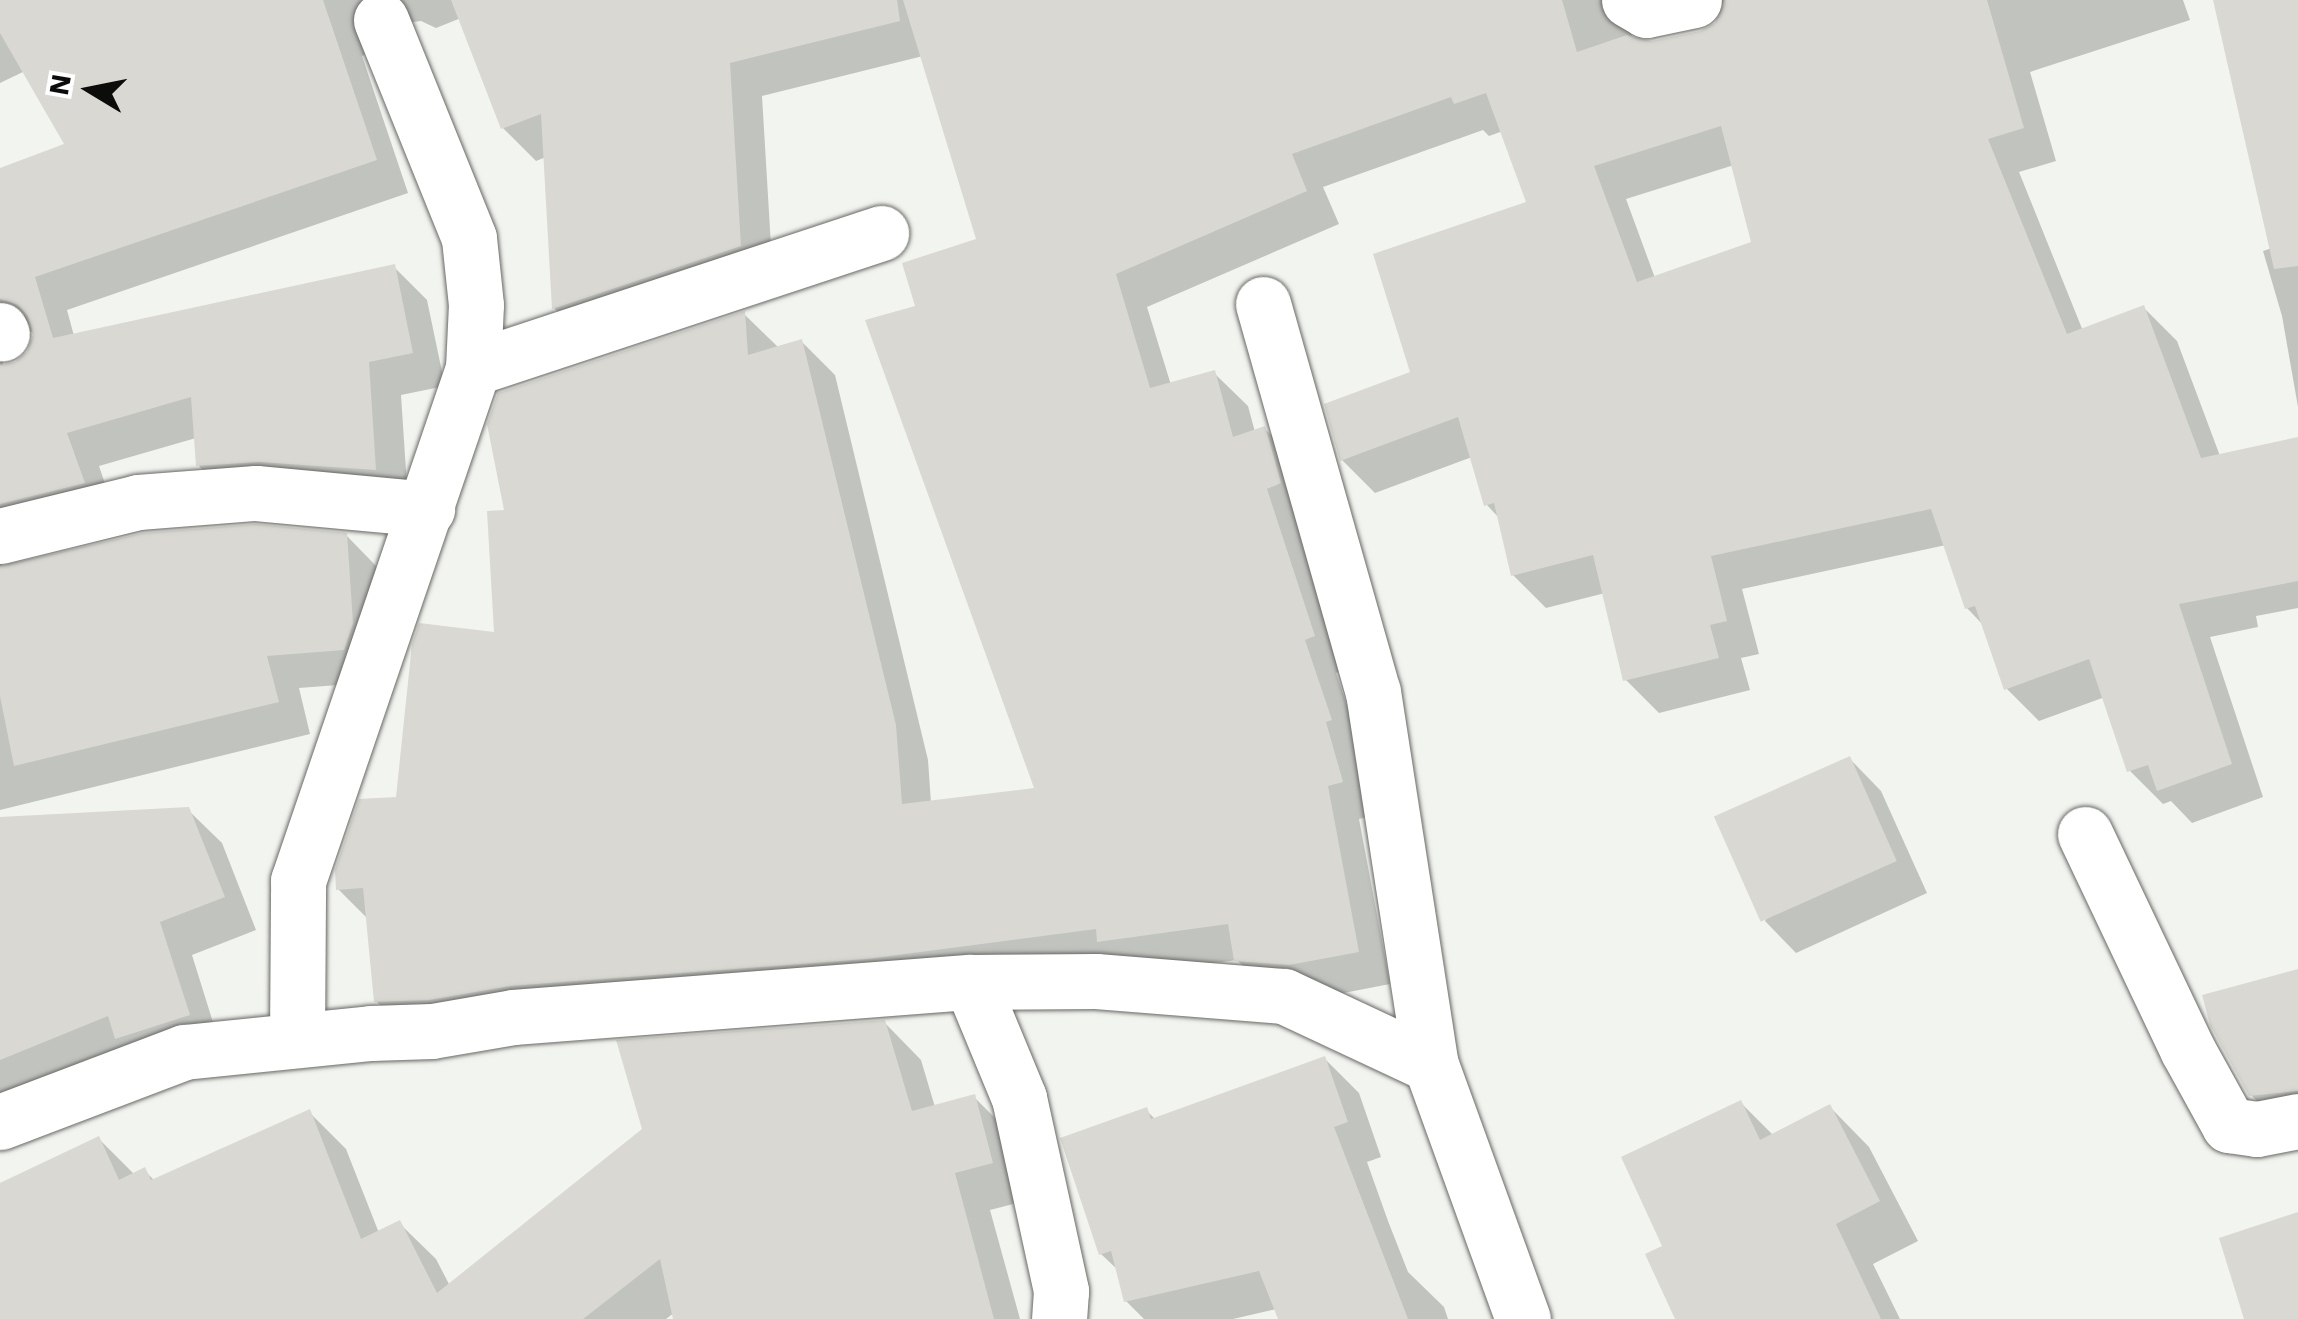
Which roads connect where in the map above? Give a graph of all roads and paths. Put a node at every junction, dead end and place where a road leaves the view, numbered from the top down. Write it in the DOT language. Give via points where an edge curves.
graph roads {
  1 [pos="1629,0"];
  2 [pos="1694,0"];
  3 [pos="381,20"];
  4 [pos="880,233"];
  5 [pos="1263,304"];
  6 [pos="474,368"];
  7 [pos="427,509"];
  8 [pos="0,536"];
  9 [pos="2085,834"];
  10 [pos="972,982"];
  11 [pos="297,1040"];
  12 [pos="1431,1064"];
  13 [pos="2298,1121"];
  14 [pos="0,1122"];
  15 [pos="1059,1319"];
  16 [pos="1523,1319"];
  1 -- 2 [label="street" via="1646,10"];
  3 -- 6 [label="street" via="468,238"];
  4 -- 6 [label="street"];
  5 -- 12 [label="street" via="1373,692"];
  6 -- 7 [label="street"];
  7 -- 8 [label="street" via="256,492 138,502"];
  7 -- 11 [label="street" via="298,881"];
  9 -- 13 [label="street" via="2229,1125"];
  10 -- 11 [label="street"];
  10 -- 12 [label="street" via="1096,981 1284,996"];
  10 -- 15 [label="street" via="1019,1098 1061,1291"];
  11 -- 14 [label="street" via="184,1052"];
  12 -- 16 [label="street"];
}
